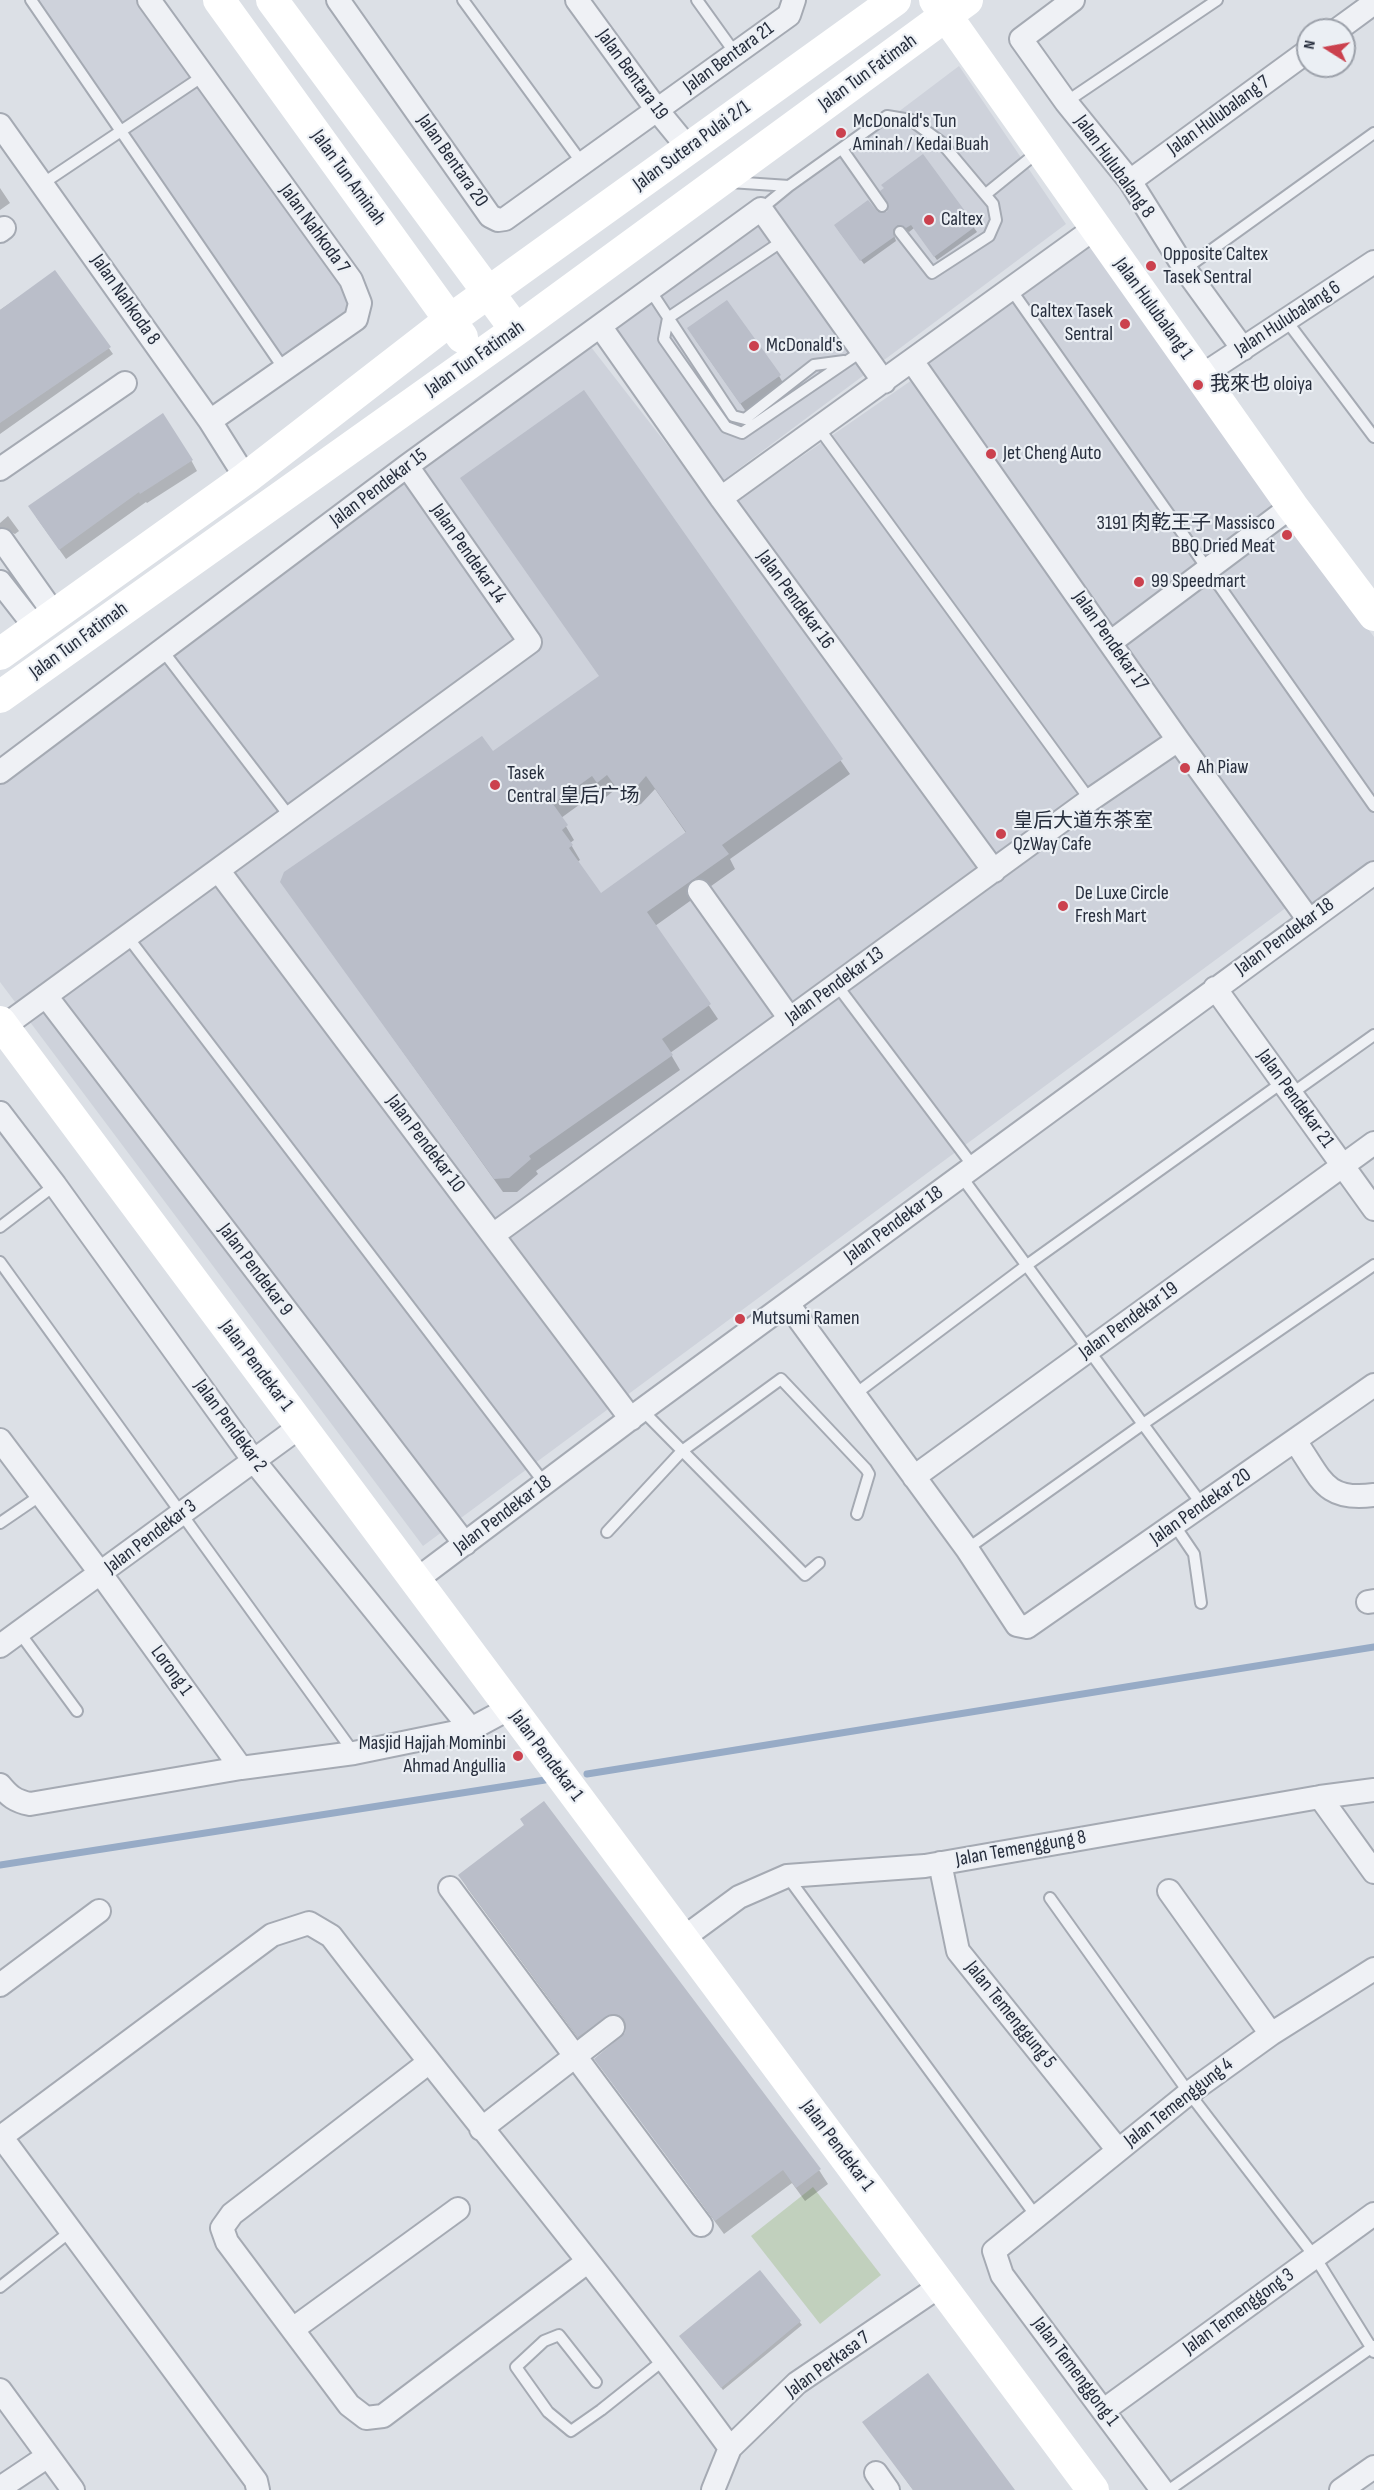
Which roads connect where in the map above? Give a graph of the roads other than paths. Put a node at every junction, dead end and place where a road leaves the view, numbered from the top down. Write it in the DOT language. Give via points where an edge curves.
graph roads {
  1 [pos="31,0"];
  2 [pos="148,0"];
  3 [pos="219,0"];
  4 [pos="272,0"];
  5 [pos="338,0"];
  6 [pos="463,0"];
  7 [pos="577,0"];
  8 [pos="697,0"];
  9 [pos="794,0"];
  10 [pos="895,0"];
  11 [pos="1073,0"];
  12 [pos="1216,0"];
  13 [pos="1374,3"];
  14 [pos="949,5"];
  15 [pos="1353,18"];
  16 [pos="735,54"];
  17 [pos="1296,60"];
  18 [pos="203,76"];
  19 [pos="1066,102"];
  20 [pos="657,110"];
  21 [pos="0,125"];
  22 [pos="123,131"];
  23 [pos="1374,133"];
  24 [pos="689,148"];
  25 [pos="842,149"];
  26 [pos="1041,150"];
  27 [pos="582,163"];
  28 [pos="1130,181"];
  29 [pos="718,182"];
  30 [pos="42,184"];
  31 [pos="789,186"];
  32 [pos="986,194"];
  33 [pos="882,206"];
  34 [pos="761,208"];
  35 [pos="1095,228"];
  36 [pos="900,232"];
  37 [pos="784,240"];
  38 [pos="1374,262"];
  39 [pos="1185,269"];
  40 [pos="1010,288"];
  41 [pos="650,290"];
  42 [pos="488,293"];
  43 [pos="668,318"];
  44 [pos="450,320"];
  45 [pos="1287,320"];
  46 [pos="600,326"];
  47 [pos="516,330"];
  48 [pos="1243,349"];
  49 [pos="855,356"];
  50 [pos="477,357"];
  51 [pos="912,361"];
  52 [pos="284,369"];
  53 [pos="1201,376"];
  54 [pos="884,382"];
  55 [pos="125,383"];
  56 [pos="210,421"];
  57 [pos="818,427"];
  58 [pos="1374,437"];
  59 [pos="407,466"];
  60 [pos="0,468"];
  61 [pos="246,478"];
  62 [pos="721,498"];
  63 [pos="1292,506"];
  64 [pos="2,540"];
  65 [pos="1207,568"];
  66 [pos="0,582"];
  67 [pos="148,591"];
  68 [pos="1374,615"];
  69 [pos="45,622"];
  70 [pos="1111,642"];
  71 [pos="163,651"];
  72 [pos="0,654"];
  73 [pos="0,698"];
  74 [pos="1178,740"];
  75 [pos="0,772"];
  76 [pos="1090,801"];
  77 [pos="1374,806"];
  78 [pos="290,818"];
  79 [pos="218,870"];
  80 [pos="994,871"];
  81 [pos="1374,873"];
  82 [pos="699,891"];
  83 [pos="1309,920"];
  84 [pos="127,936"];
  85 [pos="836,984"];
  86 [pos="1215,988"];
  87 [pos="46,996"];
  88 [pos="790,1019"];
  89 [pos="2,1025"];
  90 [pos="1374,1035"];
  91 [pos="1287,1088"];
  92 [pos="0,1113"];
  93 [pos="1374,1143"];
  94 [pos="1343,1166"];
  95 [pos="967,1171"];
  96 [pos="55,1185"];
  97 [pos="1374,1209"];
  98 [pos="0,1227"];
  99 [pos="493,1235"];
  100 [pos="0,1262"];
  101 [pos="1027,1265"];
  102 [pos="1374,1265"];
  103 [pos="788,1304"];
  104 [pos="1088,1351"];
  105 [pos="1374,1385"];
  106 [pos="854,1395"];
  107 [pos="637,1415"];
  108 [pos="1143,1424"];
  109 [pos="301,1426"];
  110 [pos="0,1440"];
  111 [pos="1295,1441"];
  112 [pos="682,1451"];
  113 [pos="254,1461"];
  114 [pos="914,1477"];
  115 [pos="545,1484"];
  116 [pos="41,1495"];
  117 [pos="1374,1495"];
  118 [pos="1203,1506"];
  119 [pos="182,1513"];
  120 [pos="857,1514"];
  121 [pos="0,1523"];
  122 [pos="1174,1526"];
  123 [pos="607,1532"];
  124 [pos="465,1544"];
  125 [pos="967,1549"];
  126 [pos="819,1563"];
  127 [pos="101,1574"];
  128 [pos="416,1580"];
  129 [pos="1202,1603"];
  130 [pos="19,1632"];
  131 [pos="0,1646"];
  132 [pos="510,1708"];
  133 [pos="77,1711"];
  134 [pos="471,1729"];
  135 [pos="354,1753"];
  136 [pos="241,1768"];
  137 [pos="0,1785"];
  138 [pos="1374,1790"];
  139 [pos="1320,1797"];
  140 [pos="939,1863"];
  141 [pos="1374,1872"];
  142 [pos="787,1876"];
  143 [pos="450,1888"];
  144 [pos="1169,1892"];
  145 [pos="1050,1898"];
  146 [pos="99,1911"];
  147 [pos="682,1938"];
  148 [pos="1374,1970"];
  149 [pos="0,1985"];
  150 [pos="614,2027"];
  151 [pos="1271,2034"];
  152 [pos="575,2056"];
  153 [pos="428,2063"];
  154 [pos="1189,2092"];
  155 [pos="481,2129"];
  156 [pos="1,2136"];
  157 [pos="1118,2150"];
  158 [pos="458,2209"];
  159 [pos="1374,2214"];
  160 [pos="1036,2216"];
  161 [pos="701,2225"];
  162 [pos="71,2231"];
  163 [pos="994,2251"];
  164 [pos="1315,2257"];
  165 [pos="587,2262"];
  166 [pos="0,2286"];
  167 [pos="940,2286"];
  168 [pos="293,2328"];
  169 [pos="1373,2349"];
  170 [pos="665,2359"];
  171 [pos="596,2382"];
  172 [pos="0,2390"];
  173 [pos="1104,2410"];
  174 [pos="730,2448"];
  175 [pos="48,2456"];
  176 [pos="1374,2467"];
  177 [pos="0,2488"];
  178 [pos="73,2490"];
  179 [pos="258,2490"];
  180 [pos="713,2490"];
  181 [pos="1093,2490"];
  182 [pos="1162,2490"];
  183 [pos="1169,2490"];
  184 [pos="1341,2490"];
  1 -- 22 [label="lane"];
  2 -- 18 [label="street, Jalan Nahkoda 7"];
  3 -- 44 [label="main road, Jalan Tun Aminah"];
  4 -- 42 [label="main road"];
  5 -- 27 [label="street, Jalan Bentara 20" via="490,216 505,219"];
  6 -- 27 [label="lane"];
  7 -- 20 [label="street, Jalan Bentara 19"];
  8 -- 16 [label="lane"];
  9 -- 16 [label="street, Jalan Bentara 21" via="789,15"];
  10 -- 24 [label="main road, Jalan Sutera Pulai 2/1"];
  11 -- 19 [label="street, Jalan Hulubalang 8" via="1021,39"];
  12 -- 19 [label="lane"];
  13 -- 15 [label="street"];
  14 -- 26 [label="main road, Jalan Hulubalang 1"];
  14 -- 29 [label="main road, Jalan Tun Fatimah"];
  16 -- 20 [label="street, Jalan Bentara 21"];
  17 -- 28 [label="street, Jalan Hulubalang 7"];
  18 -- 22 [label="lane"];
  18 -- 52 [label="street, Jalan Nahkoda 7" via="351,280 360,303 356,319"];
  19 -- 28 [label="street, Jalan Hulubalang 8"];
  20 -- 24 [label="street, Jalan Bentara 19"];
  20 -- 27 [label="street, Jalan Bentara 20"];
  21 -- 30 [label="street, Jalan Nahkoda 8"];
  22 -- 30 [label="lane"];
  22 -- 52 [label="lane"];
  23 -- 39 [label="lane"];
  24 -- 42 [label="main road, Jalan Sutera Pulai 2/1"];
  25 -- 31 [label="lane"];
  25 -- 32 [label="lane" via="887,116 910,120 941,142"];
  25 -- 33 [label="lane"];
  26 -- 32 [label="lane"];
  26 -- 35 [label="main road, Jalan Hulubalang 1"];
  28 -- 39 [label="street, Jalan Hulubalang 8"];
  29 -- 31 [label="lane"];
  29 -- 47 [label="main road, Jalan Tun Fatimah"];
  30 -- 56 [label="street, Jalan Nahkoda 8"];
  31 -- 34 [label="lane"];
  32 -- 36 [label="lane" via="996,220 989,236 932,273"];
  34 -- 37 [label="street"];
  34 -- 41 [label="street, Jalan Pendekar 15"];
  35 -- 40 [label="street"];
  35 -- 53 [label="main road, Jalan Hulubalang 1"];
  37 -- 43 [label="lane"];
  37 -- 49 [label="street"];
  38 -- 45 [label="street, Jalan Hulubalang 6"];
  39 -- 48 [label="street, Jalan Hulubalang 8"];
  40 -- 51 [label="street"];
  40 -- 65 [label="lane"];
  41 -- 43 [label="lane"];
  41 -- 46 [label="street, Jalan Pendekar 15"];
  42 -- 44 [label="main road, Jalan Tun Fatimah"];
  42 -- 47 [label="main road"];
  43 -- 49 [label="lane" via="664,339 726,427 742,433"];
  44 -- 50 [label="main road, Jalan Tun Aminah"];
  44 -- 61 [label="main road, Jalan Tun Fatimah"];
  45 -- 48 [label="street, Jalan Hulubalang 6"];
  45 -- 58 [label="lane"];
  46 -- 59 [label="street, Jalan Pendekar 15"];
  46 -- 62 [label="street, Jalan Pendekar 16"];
  47 -- 50 [label="main road, Jalan Tun Fatimah"];
  48 -- 53 [label="street, Jalan Hulubalang 6"];
  49 -- 54 [label="street"];
  50 -- 67 [label="main road, Jalan Tun Fatimah"];
  51 -- 54 [label="street"];
  51 -- 70 [label="street, Jalan Pendekar 17"];
  52 -- 56 [label="street, Jalan Nahkoda 7"];
  53 -- 63 [label="main road, Jalan Hulubalang 1"];
  54 -- 57 [label="street"];
  55 -- 60 [label="street"];
  56 -- 61 [label="street, Jalan Nahkoda 8"];
  57 -- 62 [label="street"];
  57 -- 76 [label="lane"];
  59 -- 71 [label="street, Jalan Pendekar 15"];
  59 -- 78 [label="street, Jalan Pendekar 14" via="530,642"];
  61 -- 69 [label="main road, Jalan Tun Fatimah"];
  62 -- 80 [label="street, Jalan Pendekar 16"];
  63 -- 65 [label="street"];
  63 -- 68 [label="main road, Jalan Hulubalang 1"];
  64 -- 69 [label="street"];
  65 -- 70 [label="street"];
  65 -- 77 [label="lane"];
  66 -- 69 [label="street"];
  67 -- 69 [label="main road" via="129,589 62,638 45,638"];
  67 -- 73 [label="main road, Jalan Tun Fatimah"];
  69 -- 72 [label="main road, Jalan Tun Fatimah"];
  70 -- 74 [label="street, Jalan Pendekar 17"];
  71 -- 75 [label="street, Jalan Pendekar 15"];
  71 -- 78 [label="lane"];
  74 -- 76 [label="street, Jalan Pendekar 13"];
  74 -- 83 [label="street, Jalan Pendekar 17"];
  76 -- 80 [label="street, Jalan Pendekar 13"];
  78 -- 79 [label="street"];
  79 -- 84 [label="street"];
  79 -- 99 [label="street, Jalan Pendekar 10"];
  80 -- 85 [label="street, Jalan Pendekar 13"];
  81 -- 83 [label="street, Jalan Pendekar 18"];
  82 -- 88 [label="street"];
  83 -- 86 [label="street, Jalan Pendekar 18"];
  84 -- 87 [label="street"];
  84 -- 115 [label="lane"];
  85 -- 88 [label="street, Jalan Pendekar 13"];
  85 -- 95 [label="lane"];
  86 -- 91 [label="street, Jalan Pendekar 21"];
  86 -- 95 [label="street, Jalan Pendekar 18"];
  87 -- 89 [label="street"];
  87 -- 124 [label="street, Jalan Pendekar 9"];
  88 -- 99 [label="street, Jalan Pendekar 13"];
  89 -- 109 [label="main road, Jalan Pendekar 1"];
  90 -- 91 [label="lane"];
  91 -- 94 [label="street, Jalan Pendekar 21"];
  91 -- 101 [label="lane"];
  92 -- 96 [label="street, Jalan Pendekar 2"];
  93 -- 94 [label="street, Jalan Pendekar 19"];
  94 -- 97 [label="street, Jalan Pendekar 21"];
  94 -- 104 [label="street, Jalan Pendekar 19"];
  95 -- 101 [label="lane"];
  95 -- 103 [label="street, Jalan Pendekar 18"];
  96 -- 98 [label="lane"];
  96 -- 113 [label="street, Jalan Pendekar 2"];
  99 -- 107 [label="street, Jalan Pendekar 10"];
  100 -- 119 [label="lane"];
  101 -- 104 [label="lane"];
  101 -- 106 [label="lane"];
  102 -- 108 [label="lane"];
  103 -- 106 [label="street"];
  103 -- 107 [label="street, Jalan Pendekar 18"];
  104 -- 108 [label="lane"];
  104 -- 114 [label="street, Jalan Pendekar 19"];
  105 -- 111 [label="street, Jalan Pendekar 20"];
  106 -- 114 [label="street"];
  107 -- 112 [label="lane"];
  107 -- 115 [label="street, Jalan Pendekar 18"];
  108 -- 118 [label="lane"];
  108 -- 125 [label="lane"];
  109 -- 113 [label="street, Jalan Pendekar 3"];
  109 -- 128 [label="main road, Jalan Pendekar 1"];
  110 -- 116 [label="street, Lorong 1"];
  111 -- 117 [label="street" via="1329,1490 1352,1498"];
  111 -- 118 [label="street, Jalan Pendekar 20"];
  112 -- 120 [label="lane" via="783,1379 869,1474"];
  112 -- 123 [label="lane"];
  112 -- 126 [label="lane" via="805,1575"];
  113 -- 119 [label="street, Jalan Pendekar 3"];
  113 -- 134 [label="street, Jalan Pendekar 2"];
  114 -- 125 [label="street"];
  115 -- 124 [label="street, Jalan Pendekar 18"];
  116 -- 121 [label="lane"];
  116 -- 127 [label="street, Lorong 1"];
  118 -- 122 [label="street, Jalan Pendekar 20"];
  119 -- 127 [label="street, Jalan Pendekar 3"];
  119 -- 135 [label="lane"];
  122 -- 125 [label="street, Jalan Pendekar 20" via="1027,1627 1017,1625"];
  122 -- 129 [label="lane" via="1194,1554"];
  124 -- 128 [label="street, Jalan Pendekar 18"];
  127 -- 130 [label="street, Jalan Pendekar 3"];
  127 -- 136 [label="street, Lorong 1"];
  128 -- 132 [label="main road, Jalan Pendekar 1"];
  130 -- 131 [label="street, Jalan Pendekar 3"];
  130 -- 133 [label="lane"];
  132 -- 134 [label="street"];
  132 -- 147 [label="main road, Jalan Pendekar 1"];
  134 -- 135 [label="street"];
  135 -- 136 [label="street"];
  136 -- 137 [label="street" via="30,1804 17,1802"];
  138 -- 139 [label="street, Jalan Temenggung 8"];
  139 -- 140 [label="street, Jalan Temenggung 8"];
  139 -- 141 [label="street"];
  140 -- 142 [label="street, Jalan Temenggung 8"];
  140 -- 157 [label="street, Jalan Temenggung 5" via="958,1951"];
  142 -- 147 [label="street, Jalan Temenggung 8" via="739,1897"];
  142 -- 160 [label="lane"];
  143 -- 152 [label="street"];
  144 -- 151 [label="street"];
  145 -- 154 [label="lane"];
  146 -- 149 [label="street"];
  147 -- 167 [label="main road, Jalan Pendekar 1"];
  148 -- 151 [label="street, Jalan Temenggung 4"];
  150 -- 152 [label="street"];
  151 -- 154 [label="street, Jalan Temenggung 4"];
  152 -- 155 [label="street"];
  152 -- 161 [label="street"];
  153 -- 155 [label="street"];
  153 -- 156 [label="street" via="331,1936 309,1923 272,1935"];
  153 -- 168 [label="street" via="232,2214 222,2228 227,2242"];
  154 -- 157 [label="street, Jalan Temenggung 4"];
  154 -- 164 [label="lane"];
  155 -- 165 [label="street"];
  156 -- 162 [label="street"];
  157 -- 160 [label="street, Jalan Temenggung 4"];
  158 -- 168 [label="street"];
  159 -- 164 [label="street, Jalan Temenggong 3"];
  160 -- 163 [label="street, Jalan Temenggung 4"];
  162 -- 166 [label="lane"];
  162 -- 179 [label="street" via="256,2481"];
  163 -- 173 [label="street, Jalan Temenggong 1" via="1002,2275"];
  164 -- 169 [label="lane"];
  164 -- 173 [label="street, Jalan Temenggong 3"];
  165 -- 168 [label="street" via="383,2416 366,2418 349,2405"];
  165 -- 170 [label="street"];
  167 -- 174 [label="street, Jalan Perkasa 7" via="797,2383"];
  167 -- 181 [label="main road, Jalan Pendekar 1"];
  169 -- 183 [label="lane"];
  170 -- 171 [label="lane" via="571,2431 548,2412 516,2367 544,2341 559,2335"];
  170 -- 174 [label="street"];
  172 -- 175 [label="street"];
  173 -- 182 [label="street, Jalan Temenggong 1"];
  174 -- 180 [label="street, Jalan Perkasa 7"];
  175 -- 177 [label="street"];
  175 -- 178 [label="street"];
  176 -- 184 [label="street"];
}
